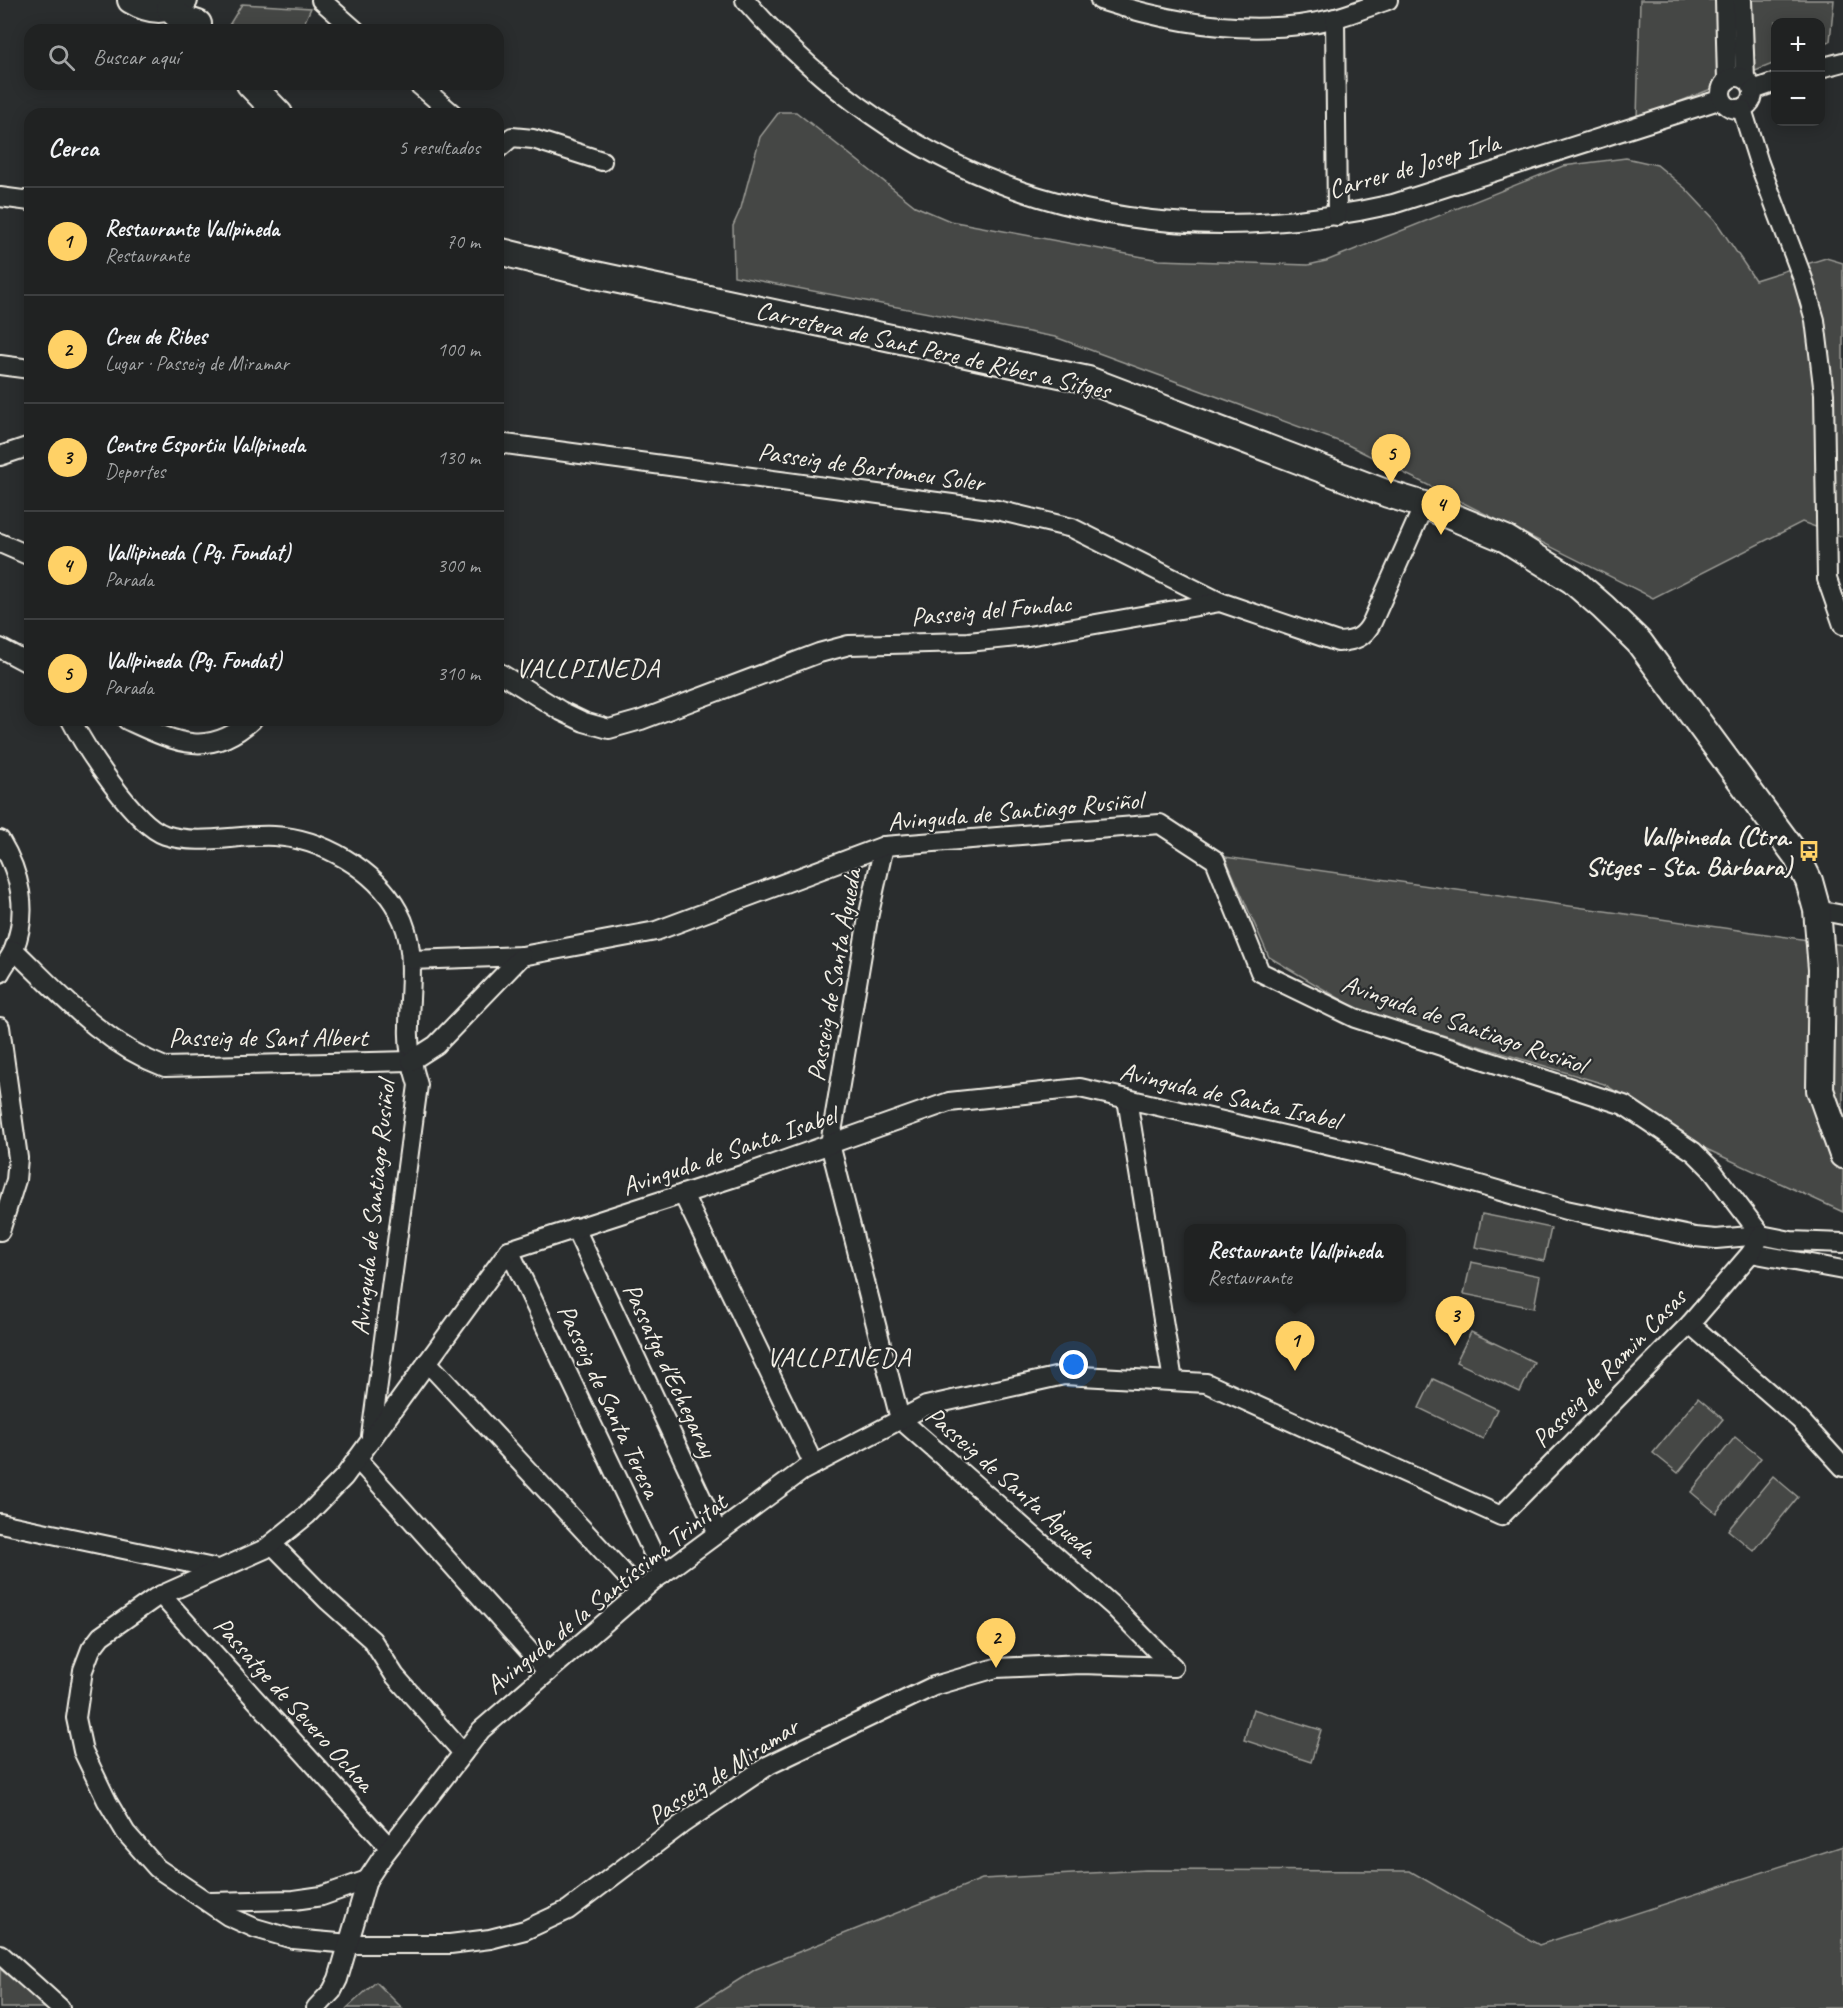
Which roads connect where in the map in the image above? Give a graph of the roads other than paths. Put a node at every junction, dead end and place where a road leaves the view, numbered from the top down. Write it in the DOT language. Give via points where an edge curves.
graph roads {
  1 [pos="131,0"];
  2 [pos="321,0"];
  3 [pos="745,0"];
  4 [pos="1100,0"];
  5 [pos="1388,0"];
  6 [pos="1725,0"];
  7 [pos="1742,0"];
  8 [pos="189,12"];
  9 [pos="1335,18"];
  10 [pos="348,24"];
  11 [pos="1843,62"];
  12 [pos="1825,67"];
  13 [pos="1727,81"];
  14 [pos="1771,82"];
  15 [pos="1749,84"];
  16 [pos="256,90"];
  17 [pos="425,90"];
  18 [pos="1722,99"];
  19 [pos="272,108"];
  20 [pos="446,108"];
  21 [pos="1742,109"];
  22 [pos="504,144"];
  23 [pos="602,161"];
  24 [pos="0,197"];
  25 [pos="24,200"];
  26 [pos="1337,216"];
  27 [pos="504,252"];
  28 [pos="0,365"];
  29 [pos="24,368"];
  30 [pos="504,444"];
  31 [pos="24,448"];
  32 [pos="0,456"];
  33 [pos="1424,505"];
  34 [pos="0,543"];
  35 [pos="1835,548"];
  36 [pos="24,553"];
  37 [pos="1220,602"];
  38 [pos="1843,625"];
  39 [pos="0,648"];
  40 [pos="24,661"];
  41 [pos="504,676"];
  42 [pos="75,726"];
  43 [pos="140,726"];
  44 [pos="242,726"];
  45 [pos="0,840"];
  46 [pos="884,846"];
  47 [pos="1817,910"];
  48 [pos="1843,915"];
  49 [pos="14,950"];
  50 [pos="522,956"];
  51 [pos="411,960"];
  52 [pos="0,974"];
  53 [pos="0,1027"];
  54 [pos="411,1061"];
  55 [pos="1127,1099"];
  56 [pos="830,1144"];
  57 [pos="1843,1155"];
  58 [pos="683,1194"];
  59 [pos="575,1228"];
  60 [pos="0,1231"];
  61 [pos="1761,1235"];
  62 [pos="1843,1244"];
  63 [pos="509,1250"];
  64 [pos="1751,1253"];
  65 [pos="1843,1270"];
  66 [pos="1690,1324"];
  67 [pos="427,1362"];
  68 [pos="1173,1381"];
  69 [pos="900,1419"];
  70 [pos="370,1441"];
  71 [pos="357,1459"];
  72 [pos="813,1465"];
  73 [pos="1843,1467"];
  74 [pos="1501,1516"];
  75 [pos="0,1524"];
  76 [pos="718,1533"];
  77 [pos="272,1544"];
  78 [pos="218,1569"];
  79 [pos="663,1574"];
  80 [pos="640,1592"];
  81 [pos="161,1595"];
  82 [pos="1173,1666"];
  83 [pos="548,1672"];
  84 [pos="463,1753"];
  85 [pos="389,1847"];
  86 [pos="367,1880"];
  87 [pos="210,1902"];
  88 [pos="350,1944"];
  89 [pos="0,1954"];
  90 [pos="60,2008"];
  91 [pos="316,2008"];
  1 -- 8 [label="street" via="149,9"];
  2 -- 10 [label="street"];
  3 -- 26 [label="street, Carrer de Josep Irla" via="802,61 870,115 924,148 1015,189 1098,212 1161,222 1260,224"];
  4 -- 9 [label="street" via="1194,24 1279,26"];
  5 -- 9 [label="street"];
  6 -- 13 [label="street"];
  7 -- 15 [label="street"];
  9 -- 26 [label="street"];
  11 -- 12 [label="street"];
  13 -- 15 [label="street" via="1736,77"];
  13 -- 18 [label="street" via="1721,89"];
  14 -- 15 [label="street"];
  15 -- 21 [label="street" via="1751,101"];
  16 -- 19 [label="street"];
  17 -- 20 [label="street"];
  18 -- 21 [label="street" via="1730,108"];
  18 -- 26 [label="street, Carrer de Josep Irla" via="1393,204"];
  21 -- 35 [label="street" via="1815,320"];
  22 -- 23 [label="street" via="512,137 533,139"];
  24 -- 25 [label="street"];
  27 -- 33 [label="street, Carretera de Sant Pere de Ribes a Sitges" via="1088,380"];
  28 -- 29 [label="street"];
  30 -- 37 [label="street, Passeig de Bartomeu Soler" via="997,510 1072,528"];
  31 -- 32 [label="street"];
  33 -- 37 [label="street, Passeig del Fondac" via="1365,635 1338,642"];
  33 -- 47 [label="street, Carretera de Sant Pere de Ribes a Sitges" via="1506,538 1540,558 1572,580 1639,642 1796,855"];
  34 -- 36 [label="street"];
  35 -- 38 [label="street" via="1828,588"];
  37 -- 41 [label="street, Passeig del Fondac" via="1028,636 849,645 609,729 561,711"];
  39 -- 40 [label="street"];
  42 -- 51 [label="street" via="120,793 147,824 166,835 194,839 276,836 305,842 353,864 379,884 399,912"];
  43 -- 44 [label="street" via="171,740 195,745 222,738"];
  45 -- 49 [label="street" via="20,883 22,915"];
  46 -- 50 [label="street, Avinguda de Santiago Rusiñol" via="656,931"];
  46 -- 56 [label="street, Passeig de Santa Àgueda"];
  46 -- 61 [label="street, Avinguda de Santiago Rusiñol" via="1160,824 1215,860 1260,972 1355,1018 1624,1105 1694,1152"];
  47 -- 48 [label="street"];
  47 -- 57 [label="street, Carretera de Sant Pere de Ribes a Sitges" via="1821,969 1820,1090"];
  49 -- 52 [label="street"];
  49 -- 54 [label="street, Passeig de Sant Albert" via="116,1044 165,1067"];
  50 -- 51 [label="street, Avinguda de Santiago Rusiñol"];
  50 -- 54 [label="street, Avinguda de Santiago Rusiñol" via="436,1045"];
  51 -- 54 [label="street"];
  53 -- 60 [label="street" via="18,1158 12,1196"];
  54 -- 70 [label="street, Avinguda de Santiago Rusiñol" via="418,1085"];
  55 -- 56 [label="street, Avinguda de Santa Isabel" via="1080,1088 949,1102"];
  55 -- 61 [label="street, Avinguda de Santa Isabel" via="1404,1163 1566,1210 1716,1239"];
  55 -- 68 [label="street"];
  56 -- 58 [label="street, Avinguda de Santa Isabel"];
  56 -- 69 [label="street, Passeig de Santa Àgueda"];
  58 -- 59 [label="street, Avinguda de Santa Isabel"];
  58 -- 72 [label="street"];
  59 -- 63 [label="street, Avinguda de Santa Isabel"];
  59 -- 76 [label="street, Passatge d'Echegaray"];
  61 -- 62 [label="street, Avinguda de Santa Isabel"];
  61 -- 64 [label="street, Passeig de Ramin Casas"];
  63 -- 67 [label="street"];
  63 -- 79 [label="street, Passeig de Santa Teresa"];
  64 -- 65 [label="street"];
  64 -- 66 [label="street, Passeig de Ramin Casas"];
  66 -- 73 [label="street" via="1800,1420"];
  66 -- 74 [label="street, Passeig de Ramin Casas"];
  67 -- 70 [label="street"];
  67 -- 80 [label="street"];
  68 -- 69 [label="street, Avinguda de la Santíssima Trinitat" via="1064,1375 926,1406"];
  68 -- 74 [label="street, Avinguda de la Santíssima Trinitat" via="1206,1383"];
  69 -- 72 [label="street, Avinguda de la Santíssima Trinitat"];
  69 -- 82 [label="street, Passeig de Santa Àgueda" via="1114,1607"];
  70 -- 71 [label="street"];
  71 -- 77 [label="street" via="307,1515"];
  71 -- 83 [label="street"];
  72 -- 76 [label="street, Avinguda de la Santíssima Trinitat"];
  75 -- 78 [label="street"];
  76 -- 79 [label="street, Avinguda de la Santíssima Trinitat"];
  77 -- 78 [label="street"];
  77 -- 84 [label="street" via="372,1640 395,1676"];
  78 -- 81 [label="street"];
  79 -- 80 [label="street, Avinguda de la Santíssima Trinitat"];
  80 -- 83 [label="street, Avinguda de la Santíssima Trinitat"];
  81 -- 85 [label="street, Passatge de Severo Ochoa"];
  81 -- 87 [label="street" via="115,1625 91,1648 76,1718 84,1751 126,1833 157,1868"];
  82 -- 88 [label="street, Passeig de Miramar" via="1081,1664 996,1668 934,1686 769,1765 682,1824 568,1910 525,1930 450,1944"];
  83 -- 84 [label="street, Avinguda de la Santíssima Trinitat" via="481,1730"];
  84 -- 85 [label="street, Avinguda de la Santíssima Trinitat"];
  85 -- 86 [label="street, Avinguda de la Santíssima Trinitat"];
  86 -- 87 [label="street" via="322,1896 294,1900"];
  86 -- 88 [label="street, Avinguda de la Santíssima Trinitat"];
  87 -- 88 [label="street" via="228,1916 255,1928 293,1939"];
  88 -- 91 [label="street, Avinguda de la Santíssima Trinitat" via="332,1991"];
  89 -- 90 [label="street"];
}
